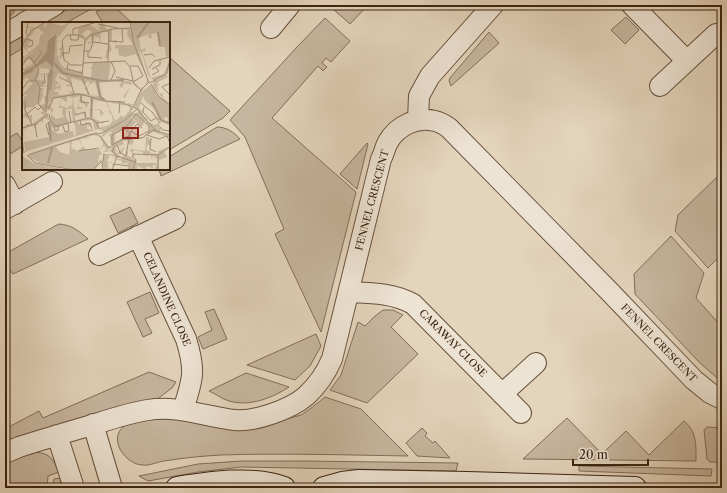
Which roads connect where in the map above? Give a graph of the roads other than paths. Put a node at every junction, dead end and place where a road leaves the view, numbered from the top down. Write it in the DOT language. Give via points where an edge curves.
graph roads {
  1 [pos="290,5"];
  2 [pos="493,5"];
  3 [pos="632,5"];
  4 [pos="51,6"];
  5 [pos="26,22"];
  6 [pos="22,24"];
  7 [pos="271,28"];
  8 [pos="5,34"];
  9 [pos="716,34"];
  10 [pos="687,60"];
  11 [pos="660,86"];
  12 [pos="418,120"];
  13 [pos="52,182"];
  14 [pos="5,186"];
  15 [pos="10,206"];
  16 [pos="175,219"];
  17 [pos="138,236"];
  18 [pos="99,255"];
  19 [pos="349,292"];
  20 [pos="536,363"];
  21 [pos="502,394"];
  22 [pos="722,399"];
  23 [pos="183,410"];
  24 [pos="521,413"];
  25 [pos="93,424"];
  26 [pos="57,435"];
  27 [pos="5,453"];
  28 [pos="74,488"];
  29 [pos="112,488"];
  30 [pos="177,488"];
  31 [pos="284,488"];
  32 [pos="324,488"];
  33 [pos="635,488"];
  1 -- 7 [label="street"];
  2 -- 12 [label="street" via="430,76 420,96"];
  3 -- 10 [label="street"];
  4 -- 5 [label="street"];
  6 -- 8 [label="street"];
  9 -- 10 [label="street"];
  10 -- 11 [label="street"];
  12 -- 19 [label="street, FENNEL CRESCENT" via="395,131 381,159"];
  12 -- 22 [label="street, FENNEL CRESCENT" via="436,121 449,128 694,380"];
  13 -- 15 [label="street"];
  14 -- 15 [label="street"];
  16 -- 17 [label="street"];
  17 -- 18 [label="street"];
  17 -- 23 [label="street, CELANDINE CLOSE" via="191,355 192,383"];
  19 -- 21 [label="street, CARAWAY CLOSE" via="386,294 403,298 413,304"];
  19 -- 23 [label="street, FENNEL CRESCENT" via="332,359 306,397 265,417 237,420"];
  20 -- 21 [label="street"];
  21 -- 24 [label="street, CARAWAY CLOSE"];
  23 -- 25 [label="street, FENNEL CRESCENT" via="150,410"];
  25 -- 26 [label="street, FENNEL CRESCENT"];
  25 -- 29 [label="street"];
  26 -- 27 [label="street, FENNEL CRESCENT"];
  26 -- 28 [label="street"];
  30 -- 31 [label="street" via="233,482 276,485"];
  32 -- 33 [label="street" via="359,481"];
}
